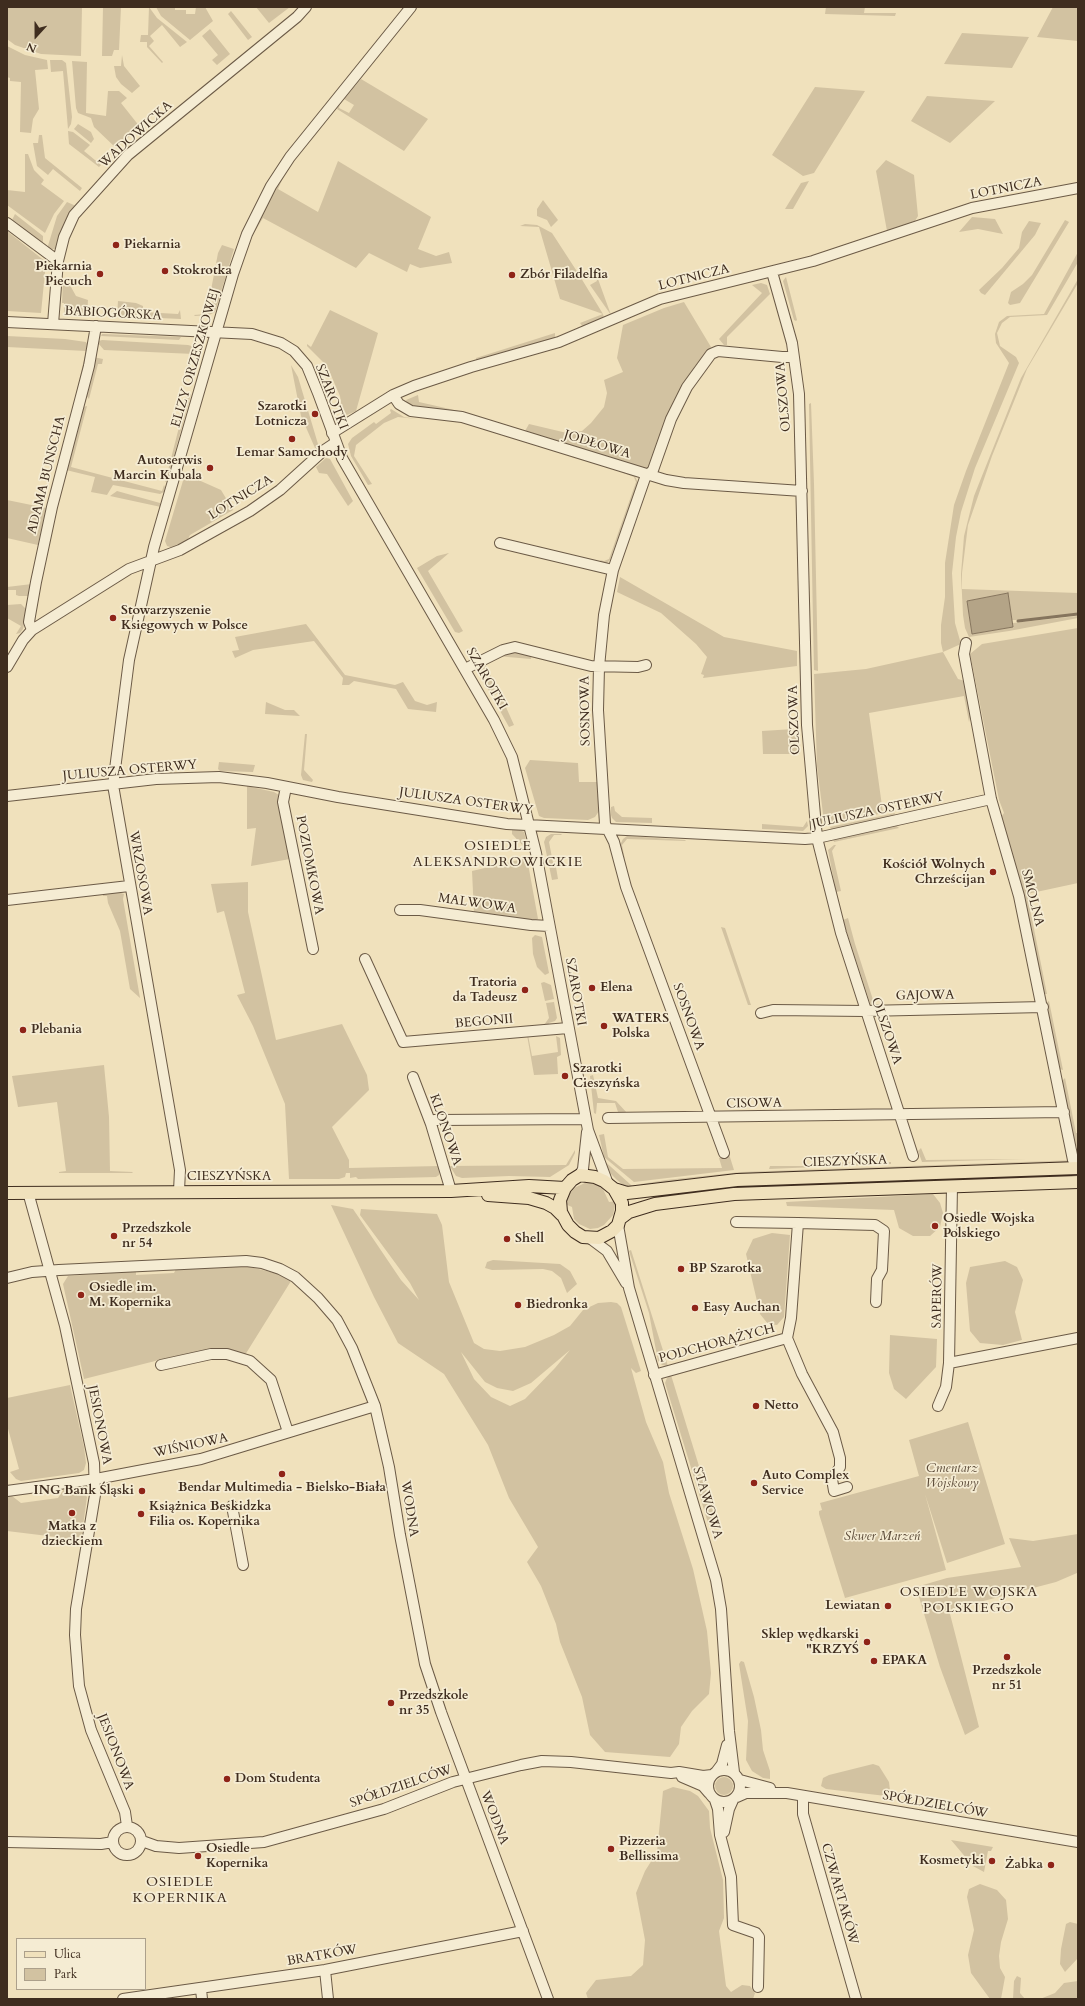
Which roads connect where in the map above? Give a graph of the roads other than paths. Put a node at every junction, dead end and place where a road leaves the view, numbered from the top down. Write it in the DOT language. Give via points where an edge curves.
graph roads {
  1 [pos="306,7"];
  2 [pos="411,7"];
  3 [pos="1078,188"];
  4 [pos="7,222"];
  5 [pos="58,261"];
  6 [pos="772,272"];
  7 [pos="7,322"];
  8 [pos="53,324"];
  9 [pos="96,326"];
  10 [pos="217,332"];
  11 [pos="794,357"];
  12 [pos="393,395"];
  13 [pos="334,438"];
  14 [pos="648,475"];
  15 [pos="802,491"];
  16 [pos="500,543"];
  17 [pos="151,560"];
  18 [pos="613,570"];
  19 [pos="32,630"];
  20 [pos="966,643"];
  21 [pos="646,665"];
  22 [pos="7,667"];
  23 [pos="599,667"];
  24 [pos="465,669"];
  25 [pos="112,785"];
  26 [pos="286,787"];
  27 [pos="7,796"];
  28 [pos="991,799"];
  29 [pos="530,825"];
  30 [pos="607,829"];
  31 [pos="816,838"];
  32 [pos="129,886"];
  33 [pos="7,900"];
  34 [pos="400,910"];
  35 [pos="550,926"];
  36 [pos="313,949"];
  37 [pos="365,959"];
  38 [pos="1043,1007"];
  39 [pos="865,1011"];
  40 [pos="761,1013"];
  41 [pos="568,1028"];
  42 [pos="412,1077"];
  43 [pos="1064,1112"];
  44 [pos="900,1114"];
  45 [pos="712,1117"];
  46 [pos="608,1118"];
  47 [pos="585,1119"];
  48 [pos="431,1124"];
  49 [pos="588,1130"];
  50 [pos="724,1153"];
  51 [pos="913,1156"];
  52 [pos="1076,1164"];
  53 [pos="580,1175"];
  54 [pos="1078,1182"];
  55 [pos="611,1186"];
  56 [pos="952,1186"];
  57 [pos="565,1188"];
  58 [pos="180,1191"];
  59 [pos="451,1191"];
  60 [pos="28,1192"];
  61 [pos="7,1193"];
  62 [pos="562,1215"];
  63 [pos="619,1222"];
  64 [pos="736,1222"];
  65 [pos="798,1223"];
  66 [pos="591,1239"];
  67 [pos="48,1271"];
  68 [pos="7,1278"];
  69 [pos="629,1288"];
  70 [pos="876,1302"];
  71 [pos="787,1338"];
  72 [pos="1078,1338"];
  73 [pos="949,1363"];
  74 [pos="161,1364"];
  75 [pos="654,1375"];
  76 [pos="375,1406"];
  77 [pos="938,1406"];
  78 [pos="288,1432"];
  79 [pos="96,1479"];
  80 [pos="847,1487"];
  81 [pos="7,1491"];
  82 [pos="232,1506"];
  83 [pos="244,1565"];
  84 [pos="729,1731"];
  85 [pos="671,1773"];
  86 [pos="714,1773"];
  87 [pos="737,1776"];
  88 [pos="466,1778"];
  89 [pos="787,1793"];
  90 [pos="712,1796"];
  91 [pos="803,1796"];
  92 [pos="735,1798"];
  93 [pos="127,1826"];
  94 [pos="142,1841"];
  95 [pos="7,1842"];
  96 [pos="113,1842"];
  97 [pos="1078,1842"];
  98 [pos="723,1844"];
  99 [pos="523,1931"];
  100 [pos="324,1970"];
  101 [pos="758,1987"];
  102 [pos="202,1994"];
  103 [pos="123,1999"];
  104 [pos="328,1999"];
  105 [pos="548,1999"];
  106 [pos="856,1999"];
  1 -- 5 [label="street, WADOWICKA" via="117,166 70,221"];
  2 -- 10 [label="street, ELIZY ORZESZKOWEJ" via="290,157 271,186 242,247"];
  3 -- 6 [label="street, LOTNICZA" via="972,208 856,248"];
  4 -- 5 [label="street"];
  5 -- 8 [label="street, WADOWICKA"];
  6 -- 11 [label="street, OLSZOWA"];
  6 -- 12 [label="street, LOTNICZA" via="660,299 559,342 442,376"];
  7 -- 8 [label="street, BABIOGÓRSKA"];
  8 -- 9 [label="street, BABIOGÓRSKA"];
  9 -- 10 [label="street, BABIOGÓRSKA"];
  9 -- 19 [label="street, ADAMA BUNSCHA" via="89,366 52,507 36,582 30,616"];
  10 -- 13 [label="street, SZAROTKI" via="252,334 268,338 294,352 307,366 313,378"];
  10 -- 17 [label="street, ELIZY ORZESZKOWEJ"];
  11 -- 14 [label="street, SOSNOWA" via="718,351 711,354 679,401 653,470"];
  11 -- 15 [label="street, OLSZOWA" via="799,394"];
  12 -- 13 [label="street, LOTNICZA"];
  12 -- 14 [label="street, JODŁOWA" via="399,404 411,411 462,417"];
  13 -- 17 [label="street, LOTNICZA" via="280,490 256,508 180,550"];
  13 -- 24 [label="street, SZAROTKI" via="371,508"];
  14 -- 15 [label="street, JODŁOWA" via="684,483"];
  14 -- 18 [label="street, SOSNOWA"];
  15 -- 31 [label="street, OLSZOWA" via="807,725"];
  16 -- 18 [label="street"];
  17 -- 19 [label="street" via="108,581"];
  17 -- 25 [label="street, WRZOSOWA" via="128,667"];
  18 -- 23 [label="street, SOSNOWA" via="604,615"];
  19 -- 22 [label="street"];
  20 -- 28 [label="street, SMOLNA" via="964,654"];
  21 -- 23 [label="street"];
  23 -- 24 [label="street" via="515,647 503,650"];
  23 -- 30 [label="street, SOSNOWA" via="598,710"];
  24 -- 29 [label="street, SZAROTKI" via="506,743 516,769"];
  25 -- 26 [label="street, JULIUSZA OSTERWY" via="156,779 219,777"];
  25 -- 27 [label="street, JULIUSZA OSTERWY"];
  25 -- 32 [label="street, WRZOSOWA"];
  26 -- 29 [label="street, JULIUSZA OSTERWY" via="507,824"];
  26 -- 36 [label="street, POZIOMKOWA" via="283,802"];
  28 -- 31 [label="street, JULIUSZA OSTERWY"];
  28 -- 38 [label="street, SMOLNA" via="1019,896"];
  29 -- 30 [label="street, JULIUSZA OSTERWY"];
  29 -- 35 [label="street, SZAROTKI"];
  30 -- 31 [label="street, JULIUSZA OSTERWY" via="674,834"];
  30 -- 45 [label="street, SOSNOWA" via="614,842 626,887"];
  31 -- 39 [label="street, OLSZOWA" via="840,933"];
  32 -- 33 [label="street"];
  32 -- 58 [label="street, WRZOSOWA" via="180,1170"];
  34 -- 35 [label="street, MALWOWA" via="420,910"];
  35 -- 41 [label="street, SZAROTKI"];
  37 -- 41 [label="street, BEGONII" via="403,1042"];
  38 -- 39 [label="street, GAJOWA"];
  38 -- 43 [label="street, SMOLNA"];
  39 -- 40 [label="street, GAJOWA" via="773,1010"];
  39 -- 44 [label="street, OLSZOWA"];
  41 -- 47 [label="street, SZAROTKI"];
  42 -- 48 [label="street, KLONOWA"];
  43 -- 44 [label="street"];
  43 -- 52 [label="street, SMOLNA"];
  44 -- 45 [label="street, CISOWA"];
  44 -- 51 [label="street, OLSZOWA"];
  45 -- 46 [label="street, CISOWA"];
  45 -- 50 [label="street, SOSNOWA"];
  47 -- 48 [label="street" via="434,1120"];
  47 -- 49 [label="street, SZAROTKI"];
  48 -- 59 [label="street, KLONOWA"];
  49 -- 53 [label="street, SZAROTKI"];
  49 -- 55 [label="street, SZAROTKI"];
  52 -- 55 [label="main road, CIESZYŃSKA" via="737,1180 627,1193"];
  53 -- 55 [label="main road" via="595,1177"];
  53 -- 57 [label="main road"];
  54 -- 56 [label="main road"];
  55 -- 63 [label="main road" via="622,1203"];
  56 -- 63 [label="main road" via="773,1192 710,1197 655,1204 629,1212"];
  56 -- 73 [label="street, SAPERÓW"];
  57 -- 59 [label="main road, CIESZYŃSKA" via="530,1186"];
  57 -- 62 [label="main road" via="560,1200"];
  58 -- 59 [label="main road, CIESZYŃSKA"];
  58 -- 60 [label="main road, CIESZYŃSKA"];
  59 -- 62 [label="main road, CIESZYŃSKA" via="529,1198 546,1203"];
  60 -- 61 [label="main road, CIESZYŃSKA"];
  60 -- 67 [label="street, JESIONOWA"];
  62 -- 66 [label="main road" via="575,1232"];
  63 -- 66 [label="main road" via="606,1235"];
  63 -- 69 [label="street, STAWOWA"];
  64 -- 65 [label="street"];
  65 -- 70 [label="street" via="875,1225 884,1231 882,1270 877,1279"];
  65 -- 71 [label="street, PODCHORĄŻYCH" via="791,1318"];
  66 -- 69 [label="street, STAWOWA" via="607,1251"];
  67 -- 68 [label="street, WODNA"];
  67 -- 76 [label="street, WODNA" via="229,1261 262,1263 280,1269 307,1287 337,1320 352,1348"];
  67 -- 79 [label="street, JESIONOWA" via="77,1378 93,1450"];
  69 -- 75 [label="street, STAWOWA"];
  71 -- 75 [label="street, PODCHORĄŻYCH"];
  71 -- 80 [label="street, PODCHORĄŻYCH" via="802,1374 833,1432 840,1458 840,1467 832,1480 834,1491"];
  72 -- 73 [label="street"];
  73 -- 77 [label="street, SAPERÓW" via="946,1386"];
  74 -- 78 [label="street" via="211,1354 227,1354 250,1362 271,1380"];
  75 -- 84 [label="street, STAWOWA" via="716,1580 721,1608"];
  76 -- 78 [label="street, WIŚNIOWA"];
  76 -- 88 [label="street, WODNA" via="389,1466 425,1664"];
  78 -- 79 [label="street, WIŚNIOWA" via="201,1459"];
  79 -- 81 [label="street, WIŚNIOWA"];
  79 -- 93 [label="street, JESIONOWA" via="76,1609 76,1668 91,1730 125,1812"];
  82 -- 83 [label="street"];
  84 -- 86 [label="street, STAWOWA" via="725,1755"];
  84 -- 87 [label="street, STAWOWA"];
  85 -- 86 [label="street, SPÓŁDZIELCÓW" via="703,1776"];
  85 -- 88 [label="street, SPÓŁDZIELCÓW" via="542,1761"];
  85 -- 90 [label="street, SPÓŁDZIELCÓW" via="703,1786"];
  86 -- 87 [label="street" via="725,1770"];
  86 -- 90 [label="street" via="708,1783"];
  87 -- 89 [label="street, SPÓŁDZIELCÓW"];
  87 -- 92 [label="street" via="741,1789"];
  88 -- 94 [label="street, SPÓŁDZIELCÓW" via="384,1809 264,1842 185,1848 156,1846"];
  88 -- 99 [label="street, WODNA"];
  89 -- 91 [label="street, SPÓŁDZIELCÓW"];
  89 -- 92 [label="street, SPÓŁDZIELCÓW" via="746,1793"];
  90 -- 92 [label="street" via="724,1802"];
  90 -- 98 [label="street" via="718,1809"];
  91 -- 97 [label="street, SPÓŁDZIELCÓW"];
  91 -- 106 [label="street, CZWARTAKÓW" via="803,1814"];
  92 -- 98 [label="street" via="726,1821"];
  93 -- 94 [label="street" via="136,1829"];
  93 -- 96 [label="street" via="115,1833"];
  94 -- 96 [label="street" via="135,1853 125,1855 117,1850"];
  95 -- 96 [label="street"];
  98 -- 101 [label="street" via="731,1877 733,1925 756,1933 759,1937"];
  99 -- 100 [label="street, BRATKÓW"];
  99 -- 105 [label="street, WODNA"];
  100 -- 102 [label="street, BRATKÓW"];
  100 -- 104 [label="street"];
  102 -- 103 [label="street, BRATKÓW"];
}
